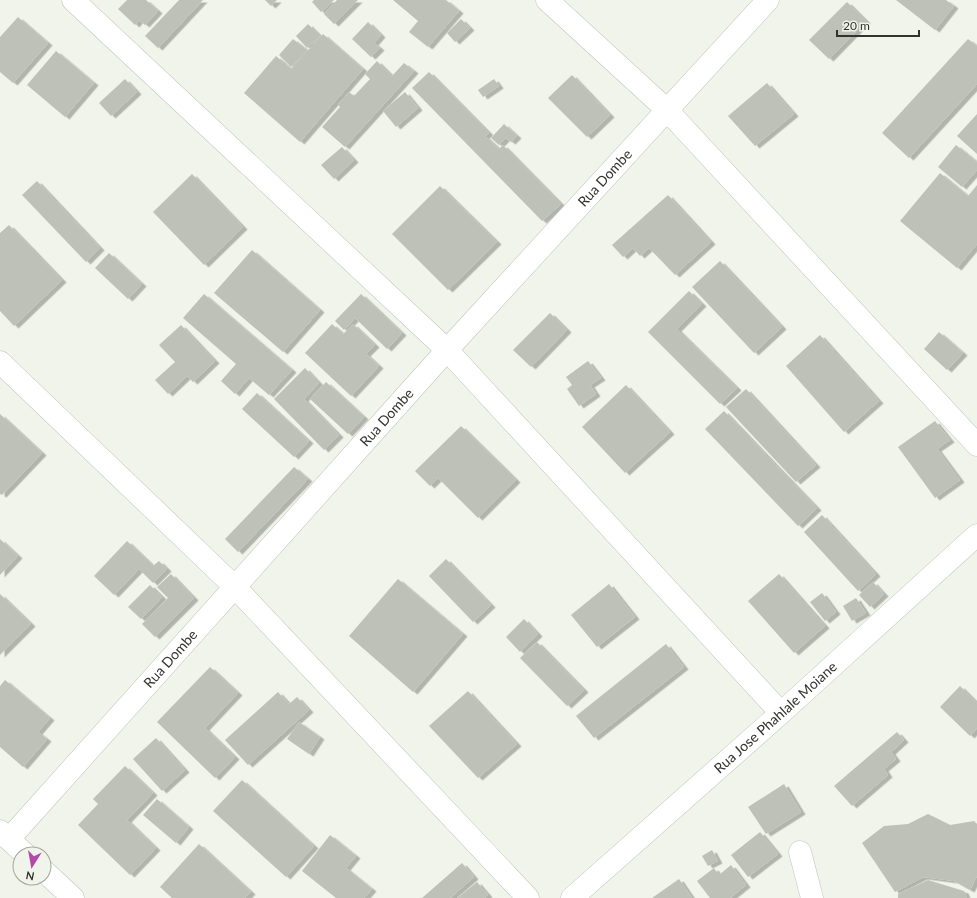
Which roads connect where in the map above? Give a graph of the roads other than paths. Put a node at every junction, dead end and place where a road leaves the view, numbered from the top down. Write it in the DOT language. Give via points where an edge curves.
graph roads {
  1 [pos="73,0"];
  2 [pos="547,0"];
  3 [pos="768,0"];
  4 [pos="666,110"];
  5 [pos="447,350"];
  6 [pos="0,362"];
  7 [pos="977,445"];
  8 [pos="977,535"];
  9 [pos="234,586"];
  10 [pos="781,713"];
  11 [pos="4,835"];
  12 [pos="16,846"];
  13 [pos="800,852"];
  14 [pos="52,878"];
  15 [pos="73,898"];
  16 [pos="528,898"];
  17 [pos="572,898"];
  18 [pos="812,898"];
  1 -- 5 [label="street"];
  2 -- 4 [label="street"];
  3 -- 4 [label="street, Rua Dombe"];
  4 -- 5 [label="street, Rua Dombe"];
  4 -- 7 [label="street"];
  5 -- 9 [label="street, Rua Dombe"];
  5 -- 10 [label="street"];
  6 -- 9 [label="street"];
  8 -- 10 [label="street, Rua Jose Phahlale Moiane"];
  9 -- 11 [label="street, Rua Dombe"];
  9 -- 16 [label="street"];
  10 -- 17 [label="street, Rua Jose Phahlale Moiane"];
  11 -- 12 [label="street"];
  13 -- 18 [label="street"];
  14 -- 15 [label="street"];
}
